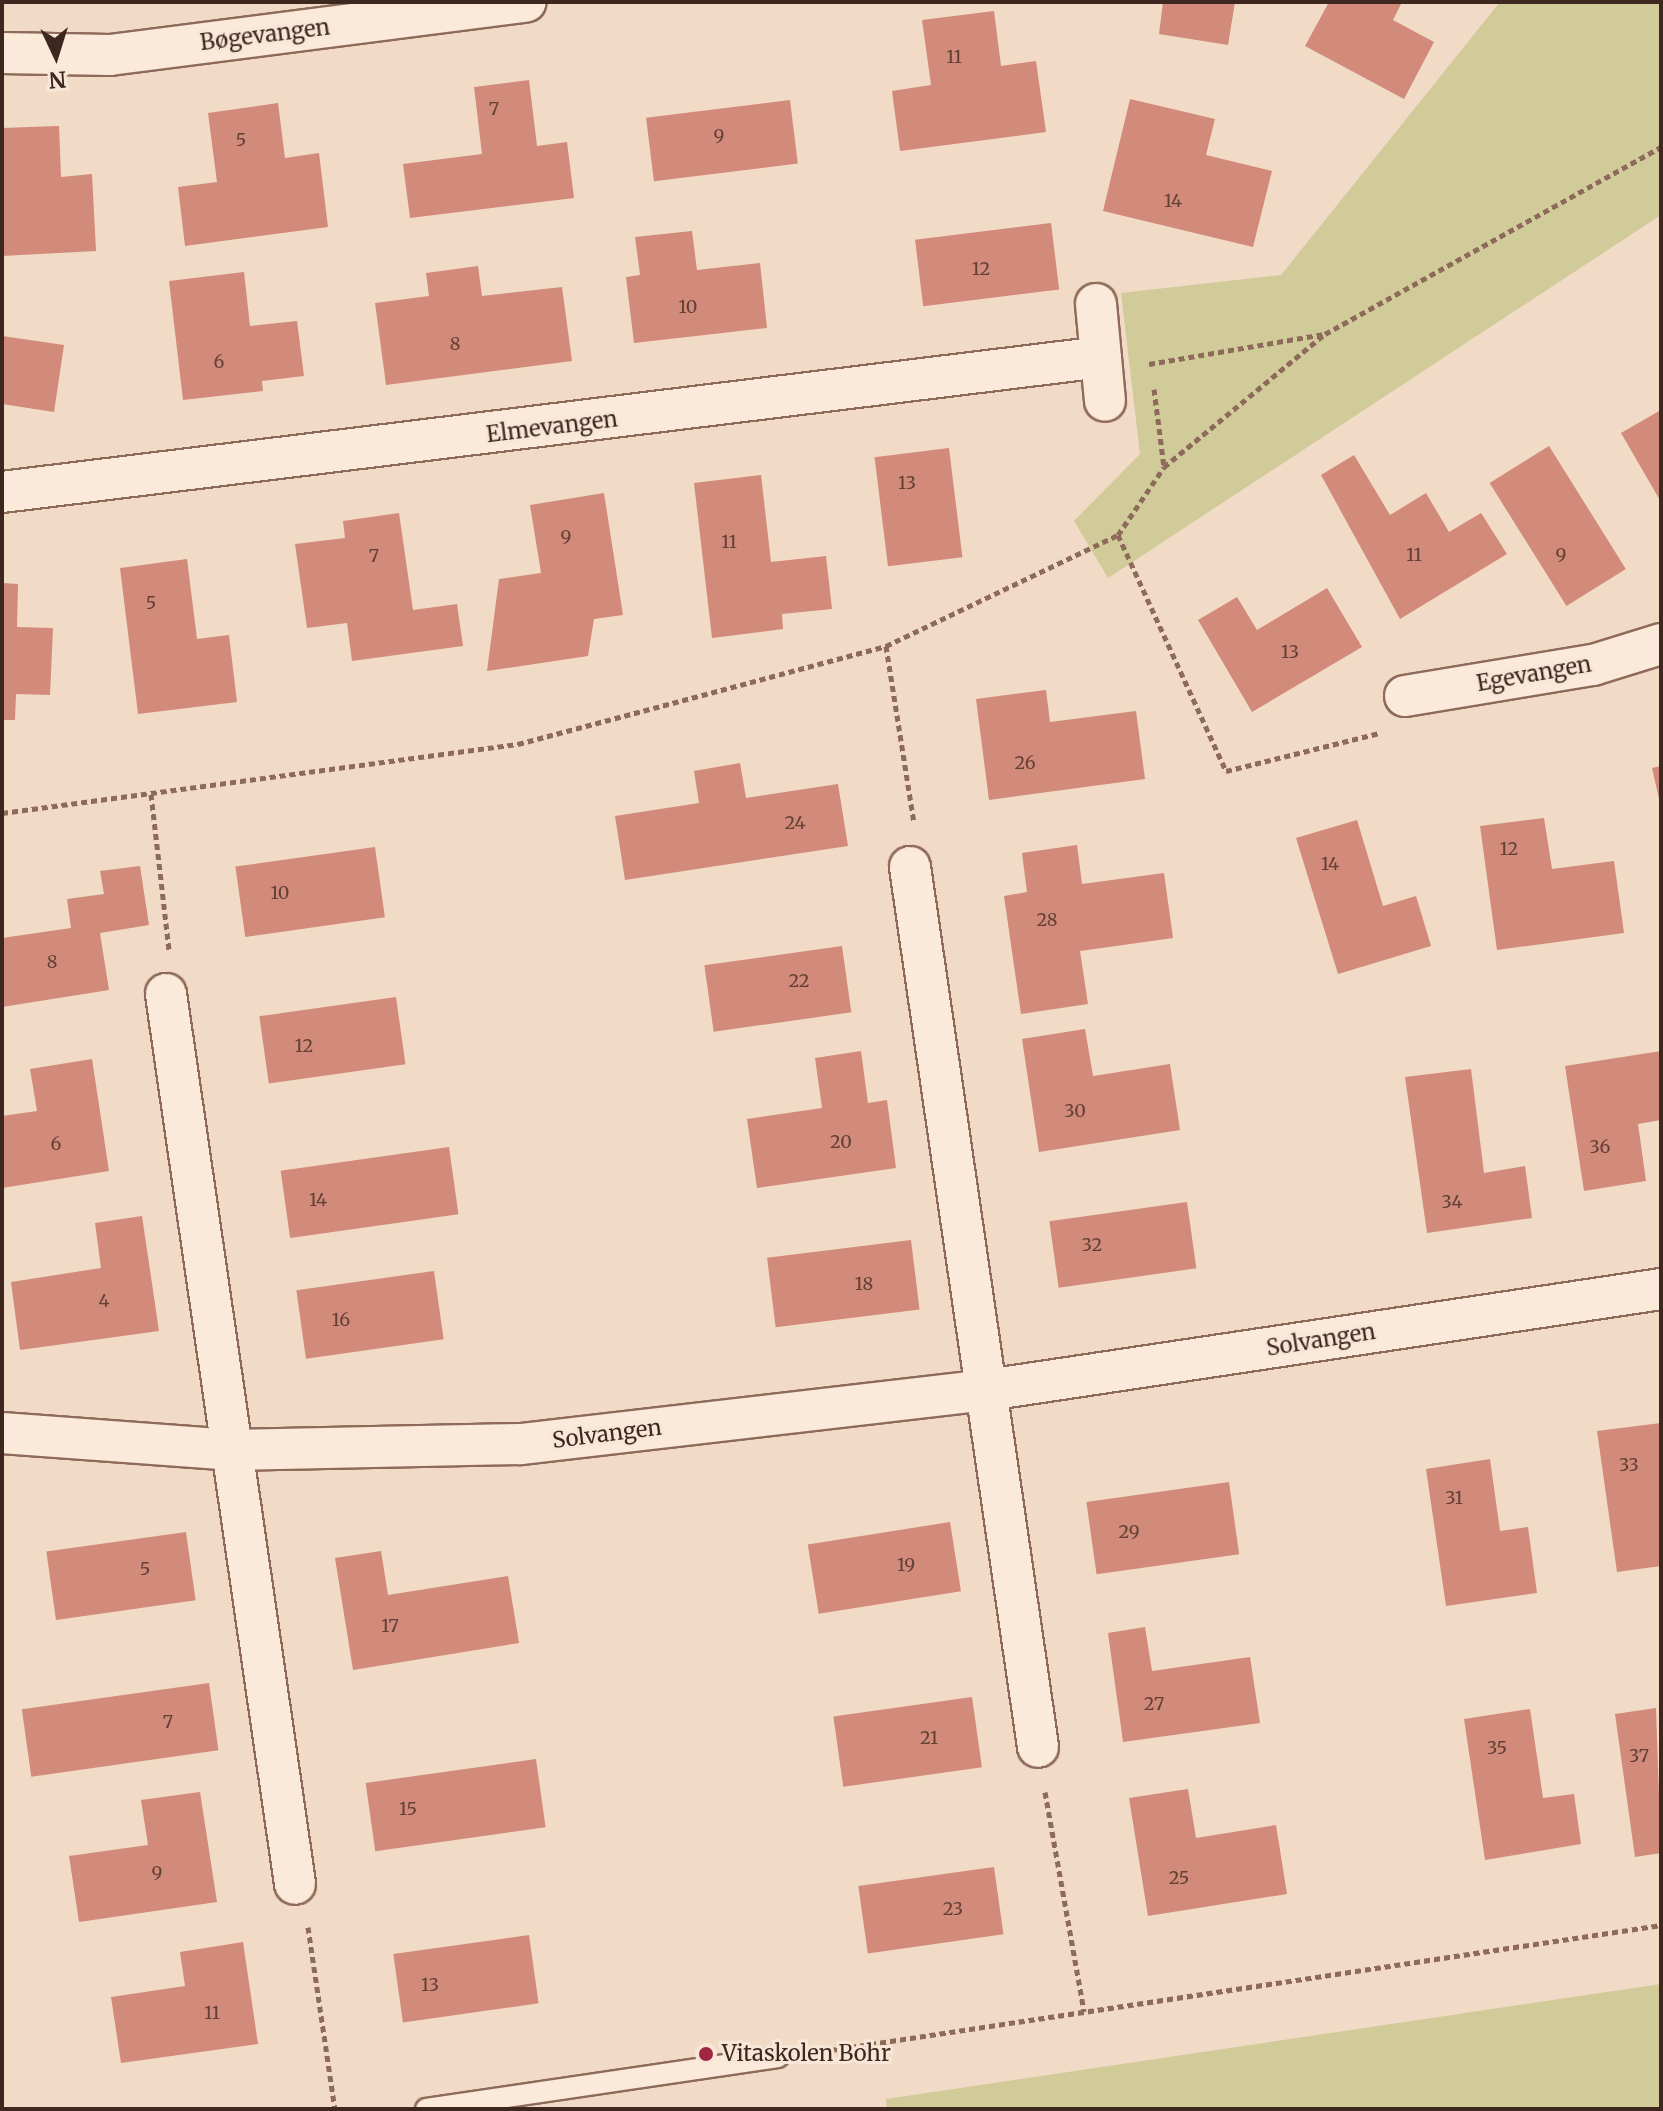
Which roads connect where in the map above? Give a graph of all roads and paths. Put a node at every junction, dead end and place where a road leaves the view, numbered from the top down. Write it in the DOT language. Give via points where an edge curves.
graph roads {
  1 [pos="526,2"];
  2 [pos="2,53"];
  3 [pos="1661,147"];
  4 [pos="1096,304"];
  5 [pos="1325,334"];
  6 [pos="1101,357"];
  7 [pos="1151,365"];
  8 [pos="1105,401"];
  9 [pos="1164,467"];
  10 [pos="2,492"];
  11 [pos="1118,535"];
  12 [pos="1661,644"];
  13 [pos="886,646"];
  14 [pos="1405,696"];
  15 [pos="151,794"];
  16 [pos="2,813"];
  17 [pos="910,867"];
  18 [pos="166,994"];
  19 [pos="1661,1289"];
  20 [pos="981,1391"];
  21 [pos="2,1433"];
  22 [pos="231,1450"];
  23 [pos="1038,1747"];
  24 [pos="295,1884"];
  25 [pos="1661,1925"];
  26 [pos="1084,2012"];
  27 [pos="778,2057"];
  28 [pos="335,2109"];
  29 [pos="426,2109"];
  1 -- 2 [label="street, Bøgevangen" via="110,55"];
  3 -- 5 [label="path"];
  4 -- 6 [label="street"];
  5 -- 7 [label="path"];
  5 -- 9 [label="path"];
  6 -- 7 [label="path"];
  6 -- 8 [label="street"];
  6 -- 10 [label="street, Elmevangen"];
  7 -- 9 [label="path"];
  9 -- 11 [label="path"];
  11 -- 13 [label="path"];
  11 -- 14 [label="path" via="1226,771 1391,730"];
  12 -- 14 [label="street, Egevangen" via="1593,665"];
  13 -- 15 [label="path" via="518,744"];
  13 -- 17 [label="path" via="917,841"];
  15 -- 16 [label="path"];
  15 -- 18 [label="path" via="172,977"];
  17 -- 20 [label="street"];
  18 -- 22 [label="street"];
  19 -- 20 [label="street, Solvangen"];
  20 -- 22 [label="street, Solvangen" via="521,1444"];
  20 -- 23 [label="street"];
  21 -- 22 [label="street, Solvangen"];
  22 -- 24 [label="street"];
  23 -- 26 [label="path"];
  24 -- 28 [label="path" via="306,1912"];
  25 -- 26 [label="path"];
  26 -- 27 [label="path"];
  27 -- 29 [label="lane"];
}
